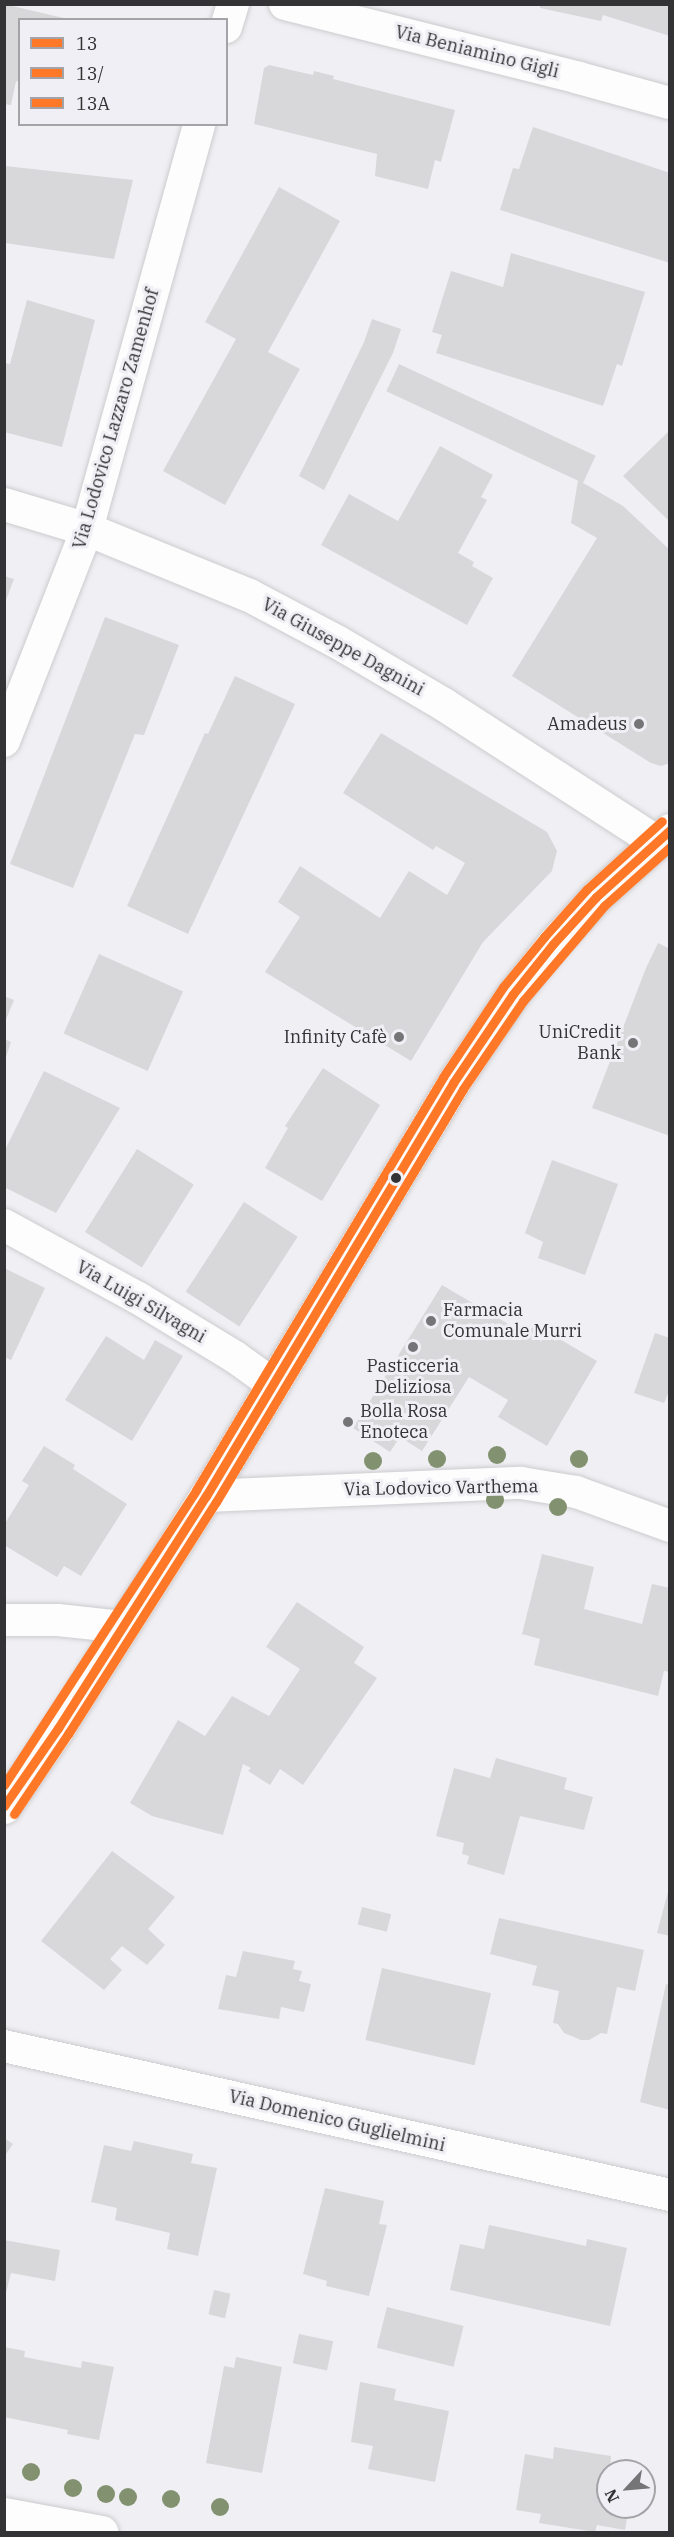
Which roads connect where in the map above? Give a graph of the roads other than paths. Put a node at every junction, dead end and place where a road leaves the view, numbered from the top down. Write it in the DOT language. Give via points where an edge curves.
graph roads {
  1 [pos="233,4"];
  2 [pos="285,4"];
  3 [pos="228,20"];
  4 [pos="669,103"];
  5 [pos="198,126"];
  6 [pos="4,504"];
  7 [pos="87,529"];
  8 [pos="4,741"];
  9 [pos="663,836"];
  10 [pos="4,1225"];
  11 [pos="274,1385"];
  12 [pos="206,1496"];
  13 [pos="669,1526"];
  14 [pos="4,1620"];
  15 [pos="122,1627"];
  16 [pos="4,1807"];
  17 [pos="4,2046"];
  18 [pos="669,2195"];
  19 [pos="4,2514"];
  20 [pos="102,2532"];
  1 -- 3 [label="street"];
  2 -- 4 [label="street, Via Beniamino Gigli"];
  5 -- 7 [label="street, Via Lodovico Lazzaro Zamenhof"];
  6 -- 7 [label="main road, Via Giuseppe Dagnini"];
  7 -- 8 [label="street, Via Lodovico Lazzaro Zamenhof"];
  7 -- 9 [label="main road, Via Giuseppe Dagnini" via="249,595 336,641"];
  9 -- 11 [label="main road" via="596,897 513,994 447,1092"];
  10 -- 11 [label="street, Via Luigi Silvagni" via="138,1298"];
  11 -- 12 [label="main road"];
  12 -- 13 [label="street, Via Lodovico Varthema" via="521,1483 576,1492"];
  12 -- 15 [label="main road"];
  14 -- 15 [label="street" via="58,1620"];
  15 -- 16 [label="main road"];
  17 -- 18 [label="street, Via Domenico Guglielmini"];
  19 -- 20 [label="street"];
}
